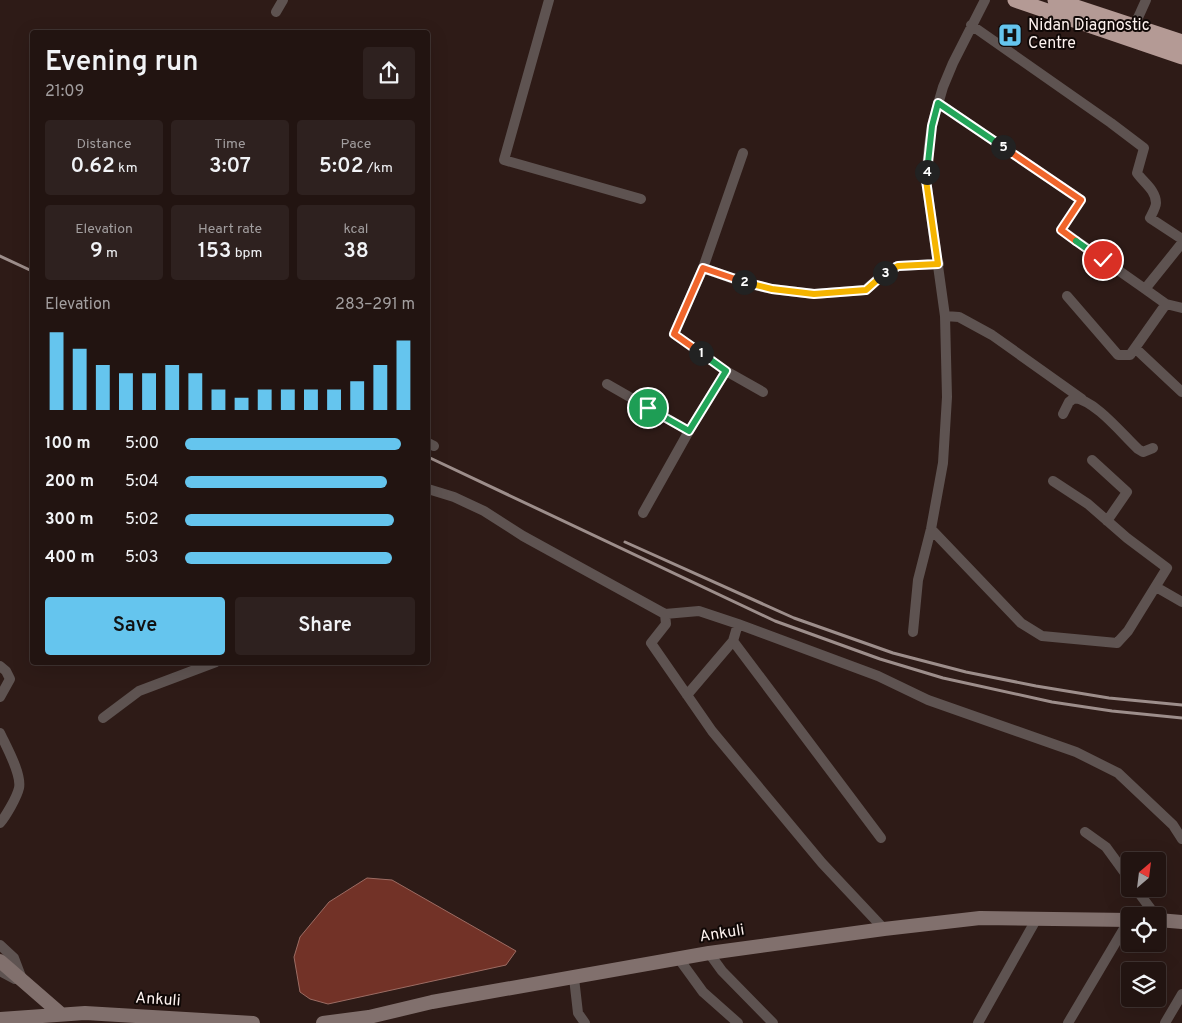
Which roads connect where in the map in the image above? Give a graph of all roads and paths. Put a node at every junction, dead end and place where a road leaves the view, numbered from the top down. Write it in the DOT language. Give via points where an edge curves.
graph roads {
  1 [pos="283,0"];
  2 [pos="549,0"];
  3 [pos="985,0"];
  4 [pos="1015,0"];
  5 [pos="1055,0"];
  6 [pos="1146,0"];
  7 [pos="276,12"];
  8 [pos="971,25"];
  9 [pos="1131,32"];
  10 [pos="1182,42"];
  11 [pos="1182,57"];
  12 [pos="938,103"];
  13 [pos="743,153"];
  14 [pos="641,200"];
  15 [pos="1182,238"];
  16 [pos="1182,243"];
  17 [pos="938,264"];
  18 [pos="703,268"];
  19 [pos="1145,289"];
  20 [pos="1067,296"];
  21 [pos="1166,304"];
  22 [pos="1182,308"];
  23 [pos="945,316"];
  24 [pos="1135,348"];
  25 [pos="726,371"];
  26 [pos="607,384"];
  27 [pos="763,392"];
  28 [pos="1182,392"];
  29 [pos="1082,399"];
  30 [pos="1062,414"];
  31 [pos="689,431"];
  32 [pos="1153,448"];
  33 [pos="1092,460"];
  34 [pos="1052,481"];
  35 [pos="430,490"];
  36 [pos="643,513"];
  37 [pos="1107,521"];
  38 [pos="931,528"];
  39 [pos="1156,587"];
  40 [pos="1182,602"];
  41 [pos="665,614"];
  42 [pos="738,624"];
  43 [pos="913,632"];
  44 [pos="733,641"];
  45 [pos="208,665"];
  46 [pos="0,666"];
  47 [pos="687,695"];
  48 [pos="0,697"];
  49 [pos="104,718"];
  50 [pos="0,733"];
  51 [pos="0,822"];
  52 [pos="1085,832"];
  53 [pos="881,838"];
  54 [pos="1182,839"];
  55 [pos="1121,868"];
  56 [pos="1037,918"];
  57 [pos="1166,919"];
  58 [pos="1121,920"];
  59 [pos="1182,922"];
  60 [pos="884,929"];
  61 [pos="1121,935"];
  62 [pos="0,945"];
  63 [pos="709,953"];
  64 [pos="679,959"];
  65 [pos="0,961"];
  66 [pos="0,971"];
  67 [pos="574,978"];
  68 [pos="23,982"];
  69 [pos="1182,994"];
  70 [pos="60,1014"];
  71 [pos="84,1018"];
  72 [pos="0,1020"];
  73 [pos="370,1020"];
  74 [pos="253,1023"];
  75 [pos="323,1023"];
  76 [pos="586,1023"];
  77 [pos="738,1023"];
  78 [pos="773,1023"];
  79 [pos="978,1023"];
  80 [pos="1068,1023"];
  81 [pos="1165,1023"];
  1 -- 7 [label="street"];
  2 -- 14 [label="street" via="504,160"];
  3 -- 8 [label="street"];
  4 -- 9 [label="highway"];
  5 -- 9 [label="highway"];
  6 -- 9 [label="street"];
  8 -- 12 [label="street"];
  8 -- 15 [label="street" via="1144,148 1137,173 1151,189 1156,203 1150,218"];
  9 -- 10 [label="highway"];
  9 -- 11 [label="highway"];
  12 -- 17 [label="street" via="928,146 926,180"];
  12 -- 19 [label="street" via="1081,200 1061,230"];
  13 -- 18 [label="street"];
  16 -- 19 [label="street"];
  17 -- 18 [label="street" via="898,266 866,290 814,294 745,283"];
  17 -- 23 [label="street"];
  18 -- 25 [label="street" via="674,334"];
  19 -- 21 [label="street"];
  20 -- 24 [label="street" via="1118,355 1130,355"];
  21 -- 22 [label="street"];
  21 -- 24 [label="street"];
  23 -- 29 [label="street" via="959,317 992,336"];
  23 -- 38 [label="street" via="947,397 943,463"];
  24 -- 28 [label="street"];
  25 -- 27 [label="street"];
  25 -- 31 [label="street"];
  26 -- 31 [label="street"];
  29 -- 30 [label="street" via="1074,398"];
  29 -- 32 [label="street" via="1138,449 1143,452"];
  31 -- 36 [label="street"];
  33 -- 37 [label="street" via="1127,492"];
  34 -- 37 [label="street" via="1088,504"];
  35 -- 41 [label="street" via="484,511"];
  37 -- 39 [label="street" via="1167,568"];
  38 -- 39 [label="street" via="1021,623 1042,636 1117,643"];
  38 -- 43 [label="street" via="918,580"];
  39 -- 40 [label="street"];
  41 -- 42 [label="street" via="699,611"];
  41 -- 47 [label="street" via="666,624 651,643"];
  42 -- 44 [label="street"];
  42 -- 54 [label="street" via="878,676 928,700 1076,752 1118,773 1173,825"];
  44 -- 47 [label="street"];
  44 -- 53 [label="street"];
  45 -- 49 [label="street" via="139,691"];
  46 -- 48 [label="street" via="10,679"];
  47 -- 60 [label="street" via="712,731 822,863"];
  50 -- 51 [label="street" via="18,776 19,788"];
  52 -- 55 [label="street" via="1106,847"];
  56 -- 58 [label="main road, Ankuli"];
  56 -- 60 [label="main road, Ankuli" via="980,918"];
  56 -- 79 [label="street"];
  57 -- 59 [label="main road"];
  60 -- 63 [label="main road, Ankuli"];
  61 -- 80 [label="street"];
  62 -- 68 [label="street" via="14,958"];
  63 -- 64 [label="main road, Ankuli"];
  63 -- 78 [label="street" via="722,971"];
  64 -- 67 [label="main road, Ankuli"];
  64 -- 77 [label="street" via="703,992"];
  65 -- 68 [label="main road"];
  66 -- 68 [label="street"];
  67 -- 73 [label="main road, Ankuli" via="432,1002"];
  67 -- 76 [label="street" via="578,1013"];
  68 -- 70 [label="main road"];
  69 -- 81 [label="street"];
  70 -- 71 [label="main road, Ankuli"];
  70 -- 72 [label="main road, Ankuli"];
  71 -- 74 [label="main road, Ankuli"];
  73 -- 75 [label="main road, Ankuli"];
}
